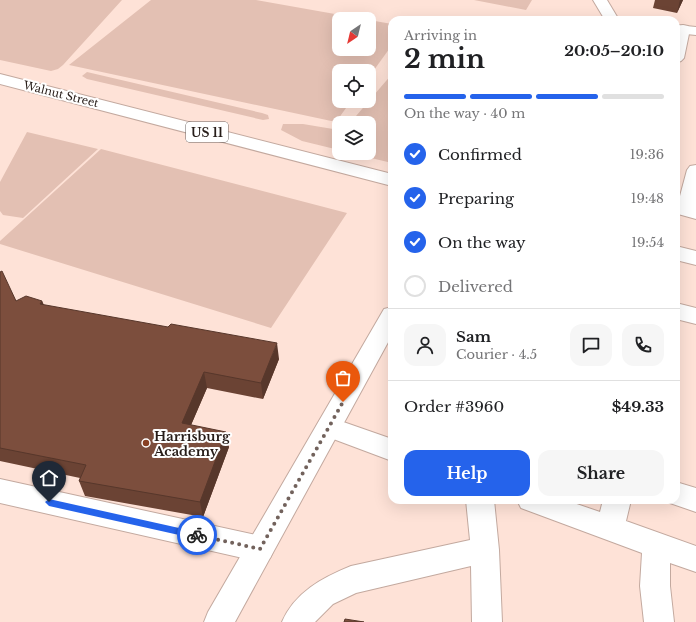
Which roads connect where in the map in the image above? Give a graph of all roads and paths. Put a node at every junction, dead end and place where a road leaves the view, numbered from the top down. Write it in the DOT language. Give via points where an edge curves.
graph roads {
  1 [pos="600,0"];
  2 [pos="610,16"];
  3 [pos="685,30"];
  4 [pos="680,46"];
  5 [pos="0,79"];
  6 [pos="696,170"];
  7 [pos="388,179"];
  8 [pos="696,213"];
  9 [pos="680,254"];
  10 [pos="696,258"];
  11 [pos="680,312"];
  12 [pos="696,316"];
  13 [pos="388,322"];
  14 [pos="329,427"];
  15 [pos="388,449"];
  16 [pos="0,492"];
  17 [pos="680,495"];
  18 [pos="696,500"];
  19 [pos="480,504"];
  20 [pos="544,504"];
  21 [pos="616,504"];
  22 [pos="610,528"];
  23 [pos="657,545"];
  24 [pos="260,549"];
  25 [pos="485,550"];
  26 [pos="696,559"];
  27 [pos="219,622"];
  28 [pos="297,622"];
  29 [pos="487,622"];
  30 [pos="659,622"];
  1 -- 2 [label="main road"];
  3 -- 4 [label="main road"];
  5 -- 7 [label="main road, Walnut Street / US 11"];
  6 -- 8 [label="main road" via="685,210"];
  9 -- 10 [label="main road"];
  11 -- 12 [label="main road"];
  13 -- 14 [label="main road"];
  14 -- 15 [label="main road"];
  14 -- 24 [label="main road"];
  16 -- 24 [label="main road"];
  17 -- 18 [label="main road"];
  19 -- 25 [label="main road"];
  20 -- 22 [label="main road"];
  21 -- 22 [label="main road"];
  22 -- 23 [label="main road"];
  23 -- 26 [label="main road"];
  23 -- 30 [label="main road" via="655,586"];
  24 -- 27 [label="main road"];
  25 -- 28 [label="main road" via="351,580 323,594"];
  25 -- 29 [label="main road"];
}
